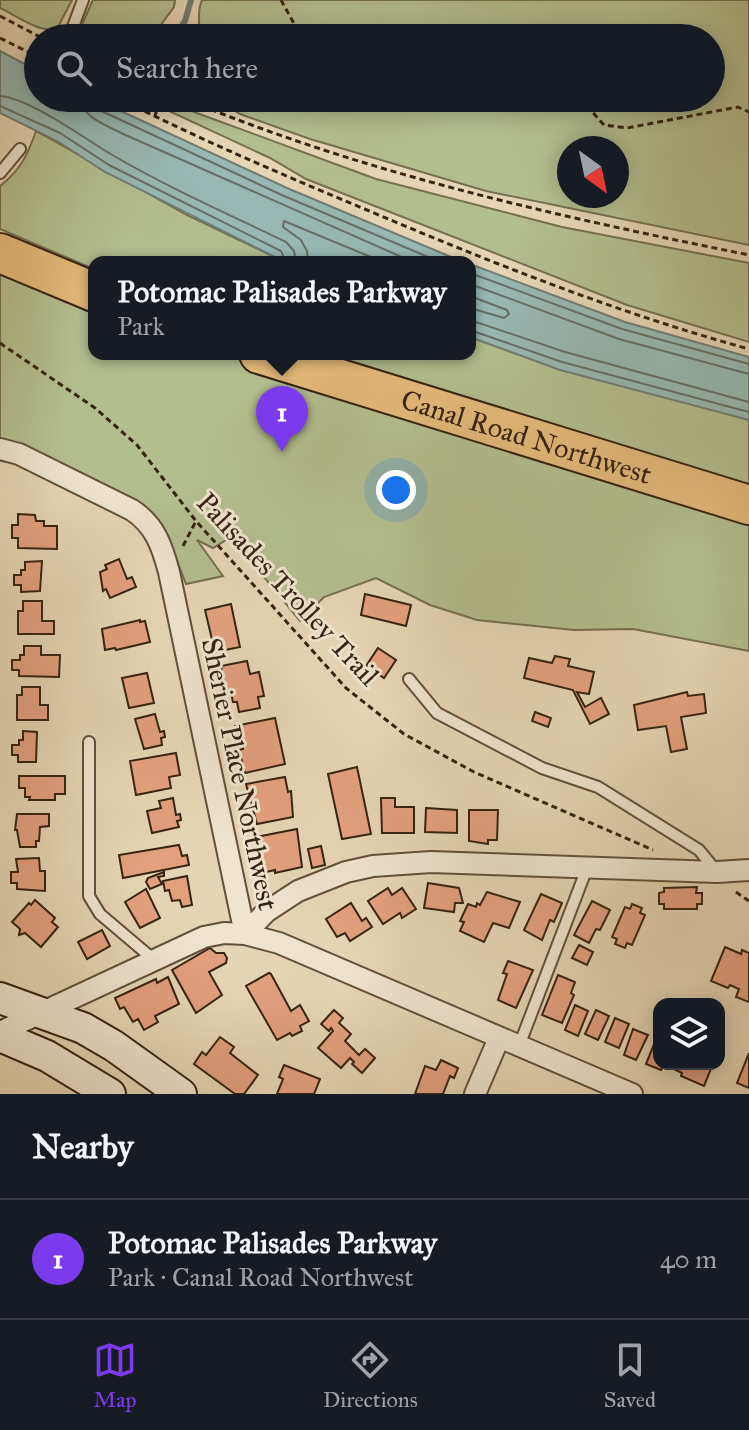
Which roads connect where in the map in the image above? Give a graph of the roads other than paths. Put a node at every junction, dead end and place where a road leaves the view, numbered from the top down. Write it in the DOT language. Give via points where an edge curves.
graph roads {
  1 [pos="83,0"];
  2 [pos="74,24"];
  3 [pos="20,149"];
  4 [pos="0,173"];
  5 [pos="0,253"];
  6 [pos="88,290"];
  7 [pos="278,360"];
  8 [pos="0,449"];
  9 [pos="749,505"];
  10 [pos="409,679"];
  11 [pos="89,742"];
  12 [pos="588,866"];
  13 [pos="749,870"];
  14 [pos="717,872"];
  15 [pos="245,934"];
  16 [pos="153,959"];
  17 [pos="0,998"];
  18 [pos="45,1013"];
  19 [pos="0,1034"];
  20 [pos="499,1038"];
  21 [pos="519,1046"];
  22 [pos="110,1094"];
  23 [pos="181,1094"];
  24 [pos="475,1094"];
  25 [pos="632,1094"];
  1 -- 2 [label="lane"];
  3 -- 4 [label="lane"];
  5 -- 6 [label="highway"];
  7 -- 9 [label="highway, Canal Road Northwest"];
  8 -- 15 [label="street, Sherier Place Northwest" via="132,510 159,540"];
  10 -- 14 [label="lane" via="437,713 542,768 598,787 699,850"];
  11 -- 16 [label="lane" via="89,896 100,914"];
  12 -- 14 [label="street"];
  12 -- 15 [label="street" via="431,862 360,868 280,902"];
  12 -- 21 [label="lane"];
  13 -- 14 [label="street"];
  15 -- 16 [label="street" via="204,937"];
  15 -- 20 [label="street, Sherier Place Northwest" via="279,943"];
  16 -- 18 [label="street"];
  17 -- 18 [label="main road"];
  18 -- 19 [label="street"];
  18 -- 23 [label="main road" via="114,1046"];
  19 -- 22 [label="main road"];
  20 -- 21 [label="street, Sherier Place Northwest"];
  20 -- 24 [label="street"];
  21 -- 25 [label="street, Sherier Place Northwest"];
}
